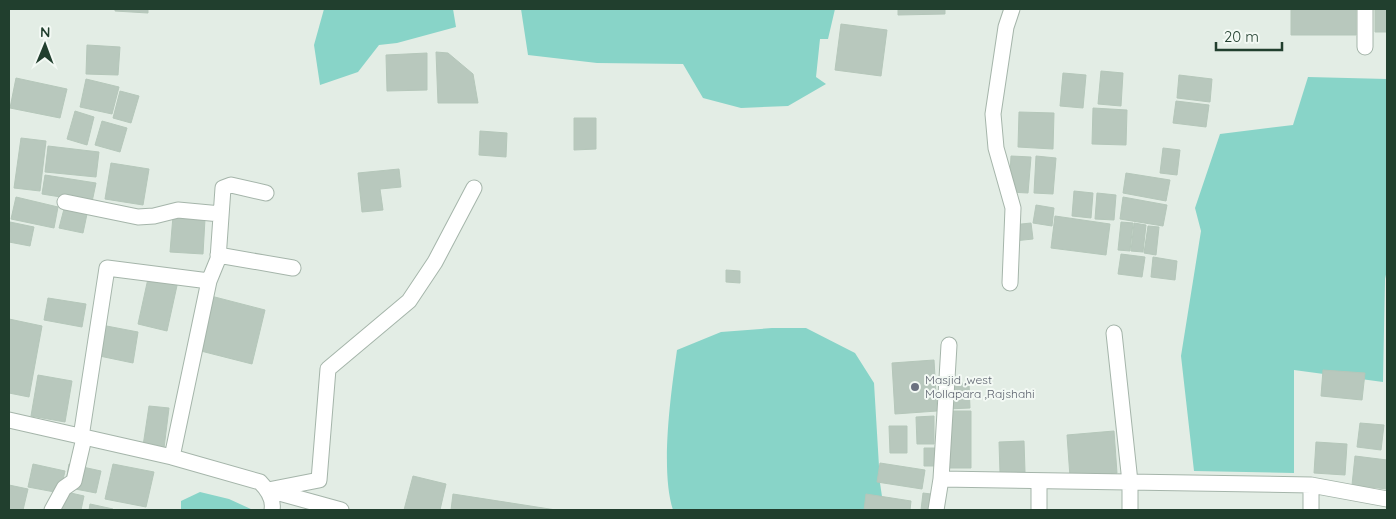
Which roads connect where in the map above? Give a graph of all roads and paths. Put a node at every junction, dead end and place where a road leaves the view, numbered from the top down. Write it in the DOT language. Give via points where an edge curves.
graph roads {
  1 [pos="1012,9"];
  2 [pos="1364,9"];
  3 [pos="1365,47"];
  4 [pos="474,188"];
  5 [pos="266,193"];
  6 [pos="65,202"];
  7 [pos="221,214"];
  8 [pos="218,255"];
  9 [pos="293,268"];
  10 [pos="209,281"];
  11 [pos="1010,283"];
  12 [pos="1114,333"];
  13 [pos="949,345"];
  14 [pos="9,420"];
  15 [pos="82,437"];
  16 [pos="172,457"];
  17 [pos="941,479"];
  18 [pos="1039,482"];
  19 [pos="1130,482"];
  20 [pos="1311,485"];
  21 [pos="268,490"];
  22 [pos="1387,499"];
  23 [pos="52,510"];
  24 [pos="272,510"];
  25 [pos="342,510"];
  26 [pos="936,510"];
  27 [pos="1039,510"];
  28 [pos="1130,510"];
  29 [pos="1311,510"];
  1 -- 11 [label="street" via="1006,27 994,114 996,148 1013,208"];
  2 -- 3 [label="street"];
  4 -- 21 [label="street" via="435,262 409,302 328,368 319,480"];
  5 -- 7 [label="street" via="231,185 223,188"];
  6 -- 7 [label="street" via="138,217 178,210"];
  7 -- 8 [label="street"];
  8 -- 9 [label="street"];
  8 -- 10 [label="street"];
  10 -- 15 [label="street" via="107,268"];
  10 -- 16 [label="street"];
  12 -- 19 [label="street"];
  13 -- 17 [label="street"];
  14 -- 15 [label="street"];
  15 -- 16 [label="street"];
  15 -- 23 [label="street" via="74,480 64,488"];
  16 -- 21 [label="street" via="260,482"];
  17 -- 18 [label="street"];
  17 -- 26 [label="street"];
  18 -- 19 [label="street"];
  18 -- 27 [label="street"];
  19 -- 20 [label="street"];
  19 -- 28 [label="street"];
  20 -- 22 [label="street"];
  20 -- 29 [label="street"];
  21 -- 24 [label="street"];
  21 -- 25 [label="street"];
}
